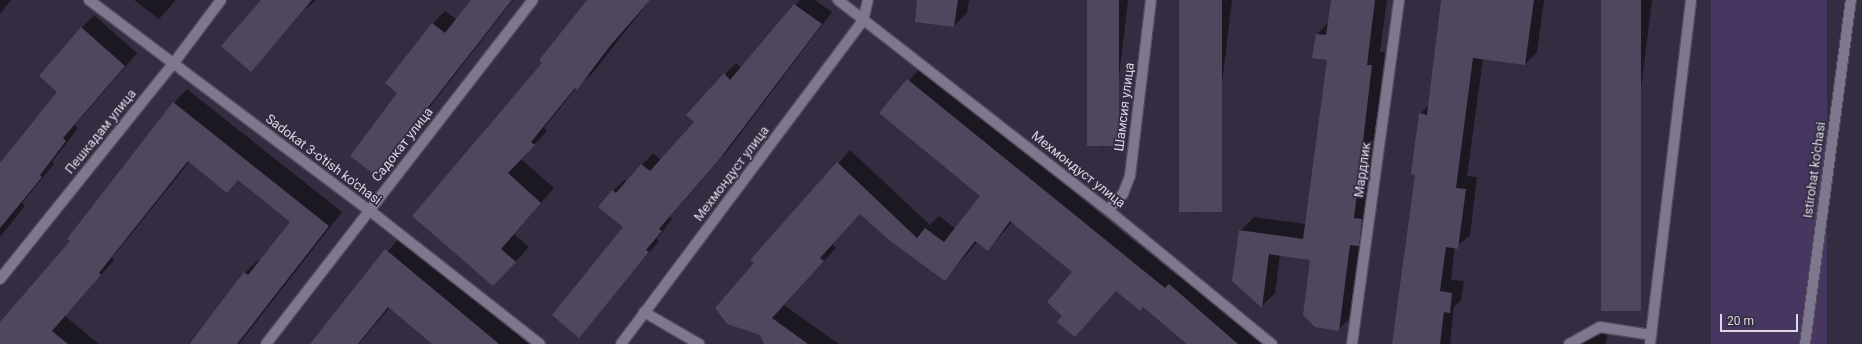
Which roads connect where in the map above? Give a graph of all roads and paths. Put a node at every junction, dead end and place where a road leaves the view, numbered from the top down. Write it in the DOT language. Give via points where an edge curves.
graph roads {
  1 [pos="89,0"];
  2 [pos="221,0"];
  3 [pos="533,0"];
  4 [pos="838,0"];
  5 [pos="868,0"];
  6 [pos="1152,0"];
  7 [pos="1399,0"];
  8 [pos="1691,0"];
  9 [pos="1851,0"];
  10 [pos="863,21"];
  11 [pos="173,64"];
  12 [pos="369,210"];
  13 [pos="1108,210"];
  14 [pos="0,279"];
  15 [pos="644,312"];
  16 [pos="1650,340"];
  17 [pos="266,344"];
  18 [pos="540,344"];
  19 [pos="621,344"];
  20 [pos="699,344"];
  21 [pos="1272,344"];
  22 [pos="1352,344"];
  23 [pos="1569,344"];
  24 [pos="1805,344"];
  1 -- 11 [label="street, Sadokat 3-o'tish ko'chasi"];
  2 -- 11 [label="street, Пешкадам улица"];
  3 -- 12 [label="street, Садокат улица"];
  4 -- 10 [label="street, Мехмондуст улица"];
  5 -- 10 [label="street"];
  6 -- 13 [label="street, Шамсия улица" via="1130,176 1123,194"];
  7 -- 22 [label="street, Мардлик"];
  8 -- 16 [label="street"];
  9 -- 24 [label="street, Istirohat ko'chasi"];
  10 -- 13 [label="street, Мехмондуст улица"];
  10 -- 15 [label="street, Мехмондуст улица"];
  11 -- 12 [label="street, Sadokat 3-o'tish ko'chasi"];
  11 -- 14 [label="street, Пешкадам улица"];
  12 -- 17 [label="street, Садокат улица"];
  12 -- 18 [label="street, Sadokat 3-o'tish ko'chasi"];
  13 -- 21 [label="street, Мехмондуст улица"];
  15 -- 19 [label="street, Мехмондуст улица"];
  15 -- 20 [label="street"];
  16 -- 23 [label="street" via="1600,327"];
}
